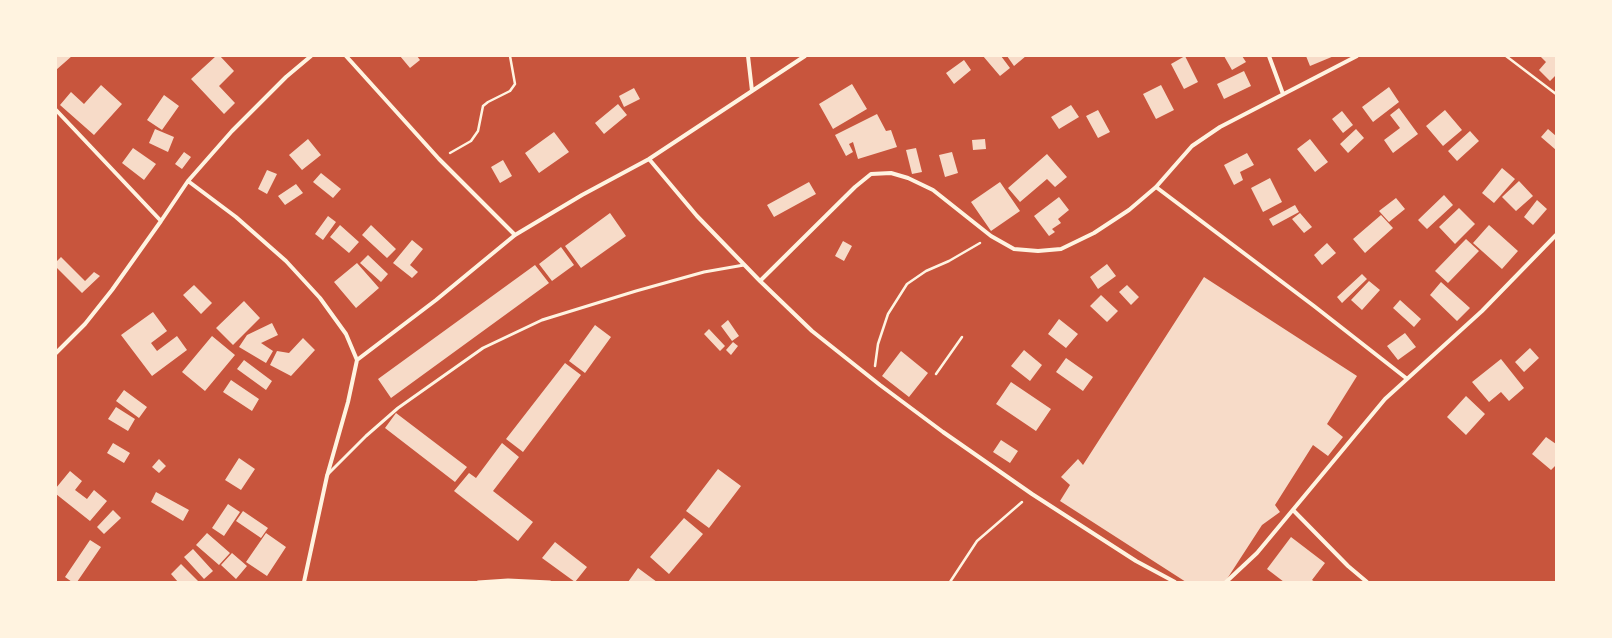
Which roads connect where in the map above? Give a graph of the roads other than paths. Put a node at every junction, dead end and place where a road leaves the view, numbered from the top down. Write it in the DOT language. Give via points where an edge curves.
graph roads {
  1 [pos="311,56"];
  2 [pos="346,56"];
  3 [pos="748,56"];
  4 [pos="805,56"];
  5 [pos="1270,56"];
  6 [pos="1357,56"];
  7 [pos="752,91"];
  8 [pos="1283,94"];
  9 [pos="56,110"];
  10 [pos="649,159"];
  11 [pos="188,181"];
  12 [pos="1156,187"];
  13 [pos="161,221"];
  14 [pos="515,235"];
  15 [pos="1556,235"];
  16 [pos="744,265"];
  17 [pos="760,281"];
  18 [pos="56,353"];
  19 [pos="357,360"];
  20 [pos="1406,378"];
  21 [pos="327,476"];
  22 [pos="1293,510"];
  23 [pos="304,582"];
  24 [pos="478,582"];
  25 [pos="550,582"];
  26 [pos="1176,582"];
  27 [pos="1226,582"];
  28 [pos="1367,582"];
  1 -- 11 [label="street" via="275,87"];
  2 -- 14 [label="street" via="439,159"];
  3 -- 7 [label="street"];
  4 -- 7 [label="street"];
  5 -- 8 [label="street"];
  6 -- 8 [label="street"];
  7 -- 10 [label="street"];
  8 -- 12 [label="street" via="1220,127 1192,146"];
  9 -- 13 [label="street"];
  10 -- 14 [label="street"];
  10 -- 16 [label="street" via="697,216"];
  11 -- 13 [label="street"];
  11 -- 19 [label="street" via="236,217 286,261 320,298 346,334"];
  12 -- 17 [label="street" via="1129,210 1094,233 1060,248 1038,251 1014,249 991,236 933,190 908,178 890,173 871,174"];
  12 -- 20 [label="street"];
  13 -- 18 [label="street" via="108,296"];
  14 -- 19 [label="street"];
  15 -- 20 [label="street" via="1482,311"];
  16 -- 17 [label="street"];
  16 -- 21 [label="lane" via="704,272 542,320 483,348 398,408"];
  17 -- 26 [label="street" via="812,331 880,386 943,432 1136,562"];
  19 -- 21 [label="street"];
  20 -- 22 [label="street" via="1385,399"];
  21 -- 23 [label="street"];
  22 -- 27 [label="street" via="1257,553"];
  22 -- 28 [label="street"];
  24 -- 25 [label="lane"];
}
